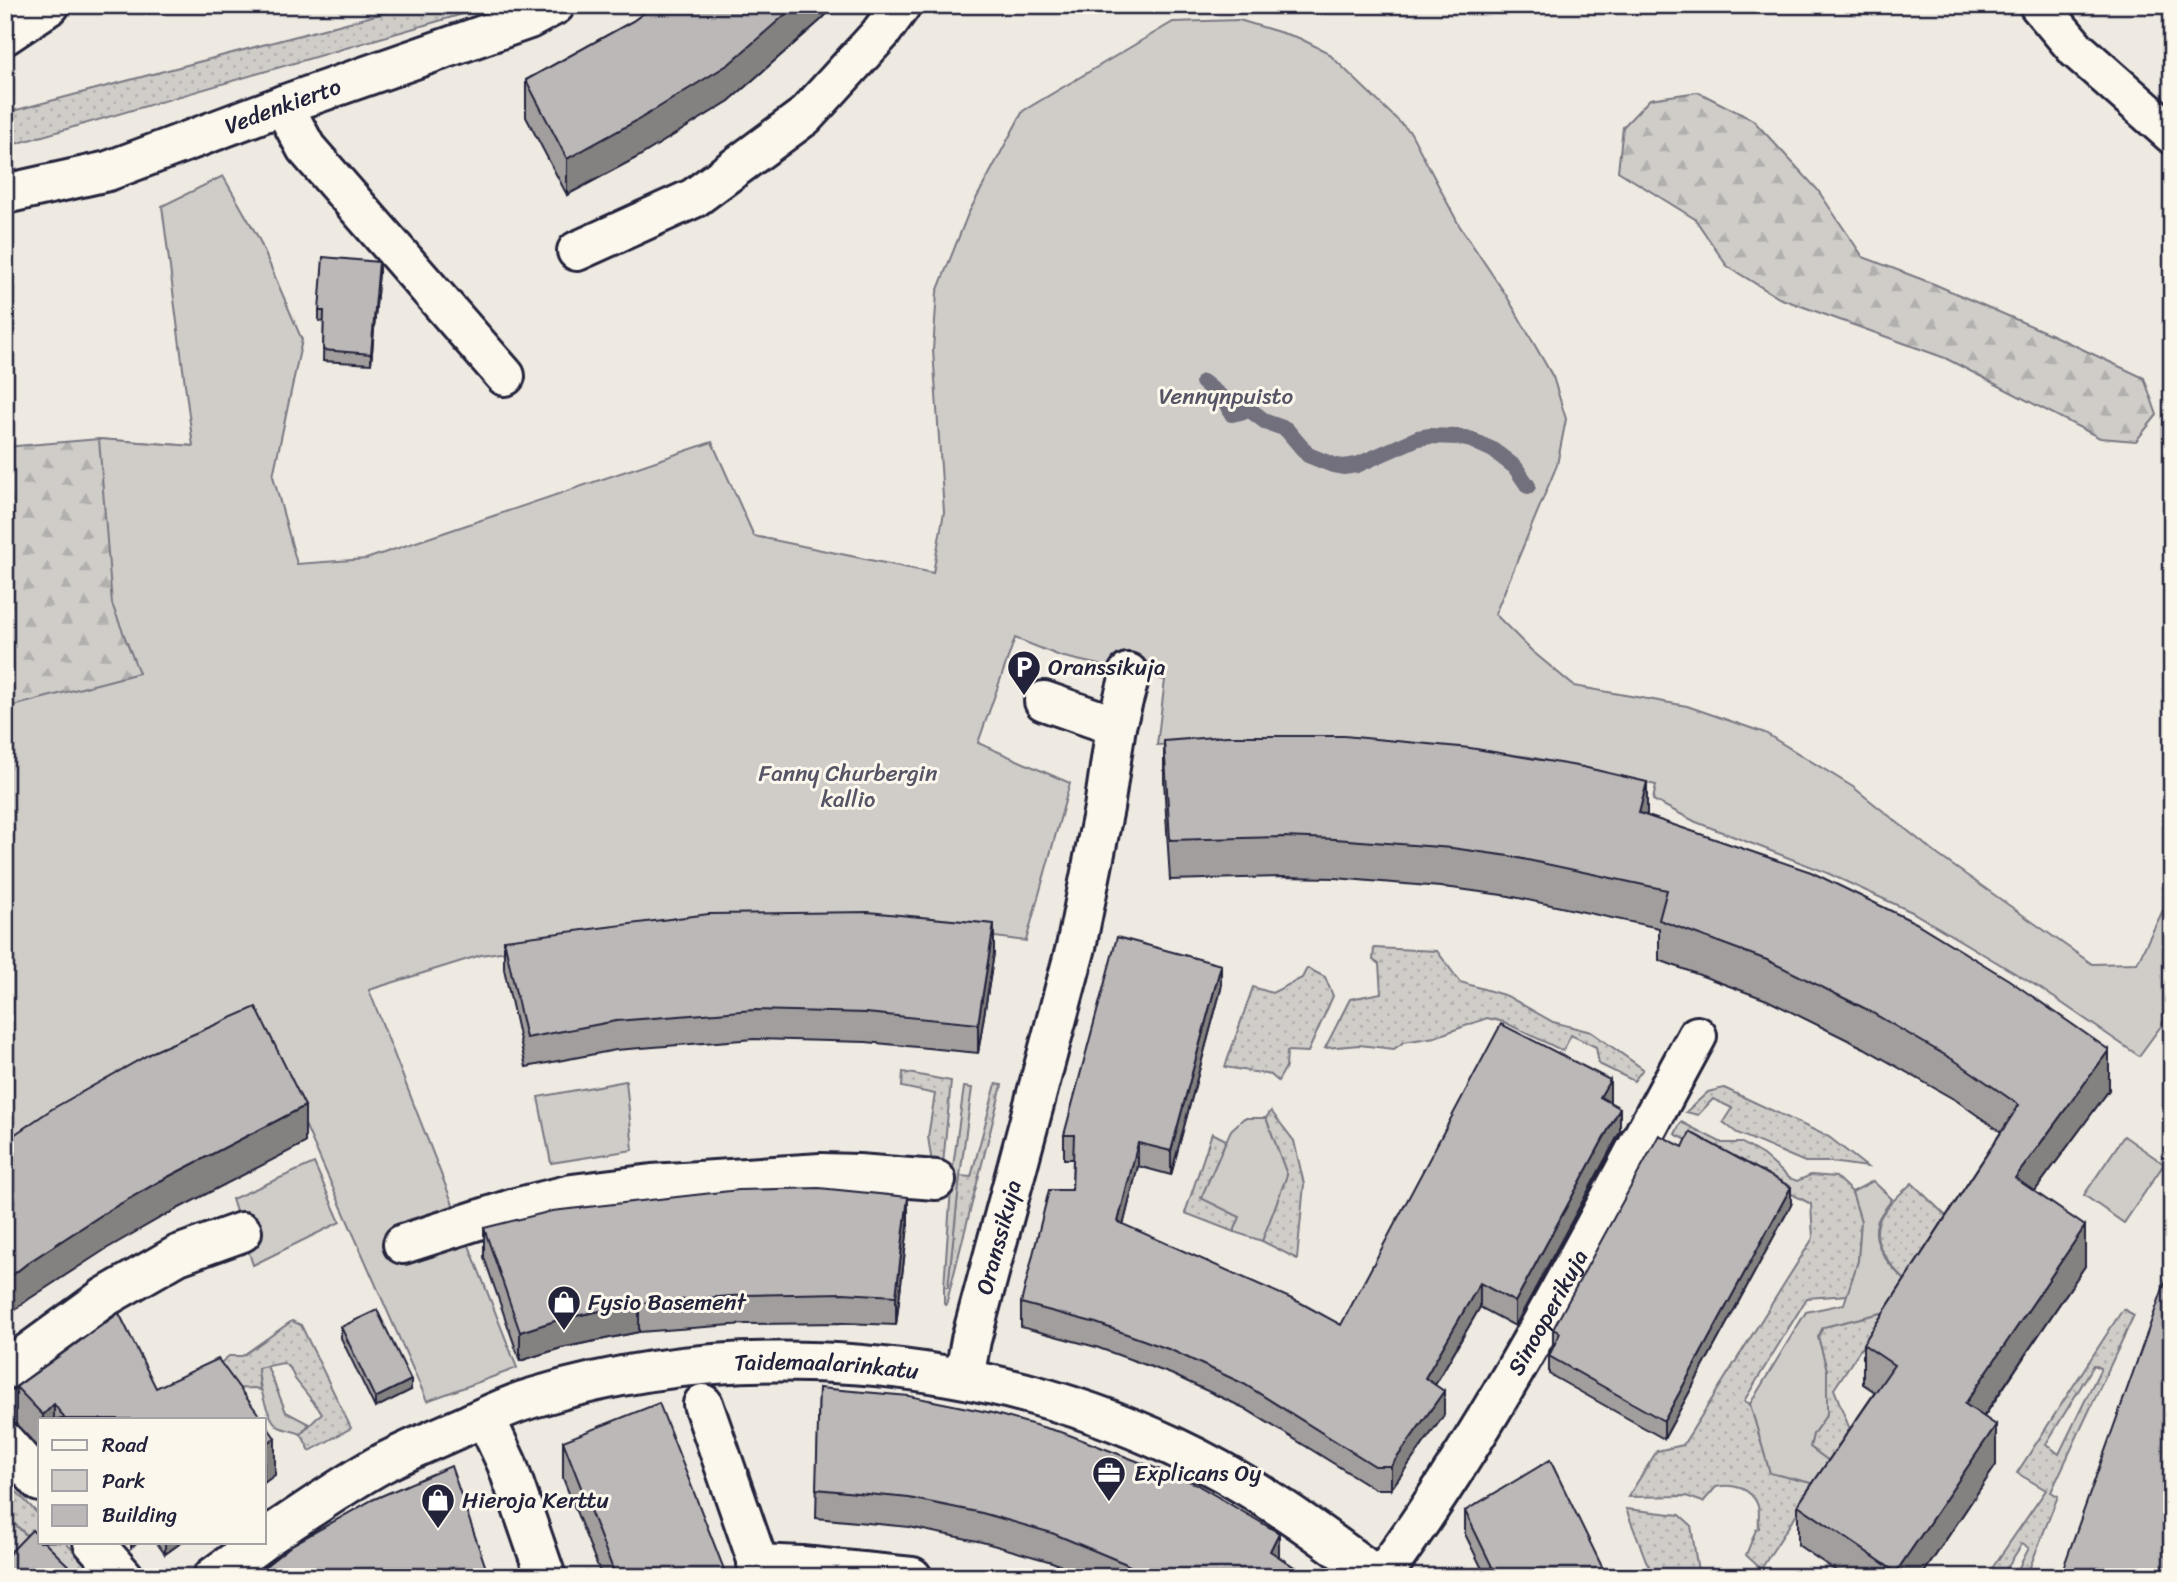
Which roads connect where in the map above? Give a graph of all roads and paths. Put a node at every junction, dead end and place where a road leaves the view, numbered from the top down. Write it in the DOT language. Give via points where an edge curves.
graph roads {
  1 [pos="12,5"];
  2 [pos="50,5"];
  3 [pos="555,5"];
  4 [pos="901,5"];
  5 [pos="2039,5"];
  6 [pos="5,16"];
  7 [pos="5,35"];
  8 [pos="283,105"];
  9 [pos="2172,134"];
  10 [pos="5,194"];
  11 [pos="577,250"];
  12 [pos="505,376"];
  13 [pos="1128,673"];
  14 [pos="1044,701"];
  15 [pos="1116,726"];
  16 [pos="1697,1036"];
  17 [pos="936,1181"];
  18 [pos="242,1232"];
  19 [pos="403,1244"];
  20 [pos="5,1370"];
  21 [pos="964,1378"];
  22 [pos="703,1404"];
  23 [pos="485,1417"];
  24 [pos="5,1442"];
  25 [pos="38,1480"];
  26 [pos="266,1538"];
  27 [pos="95,1544"];
  28 [pos="258,1544"];
  29 [pos="760,1571"];
  30 [pos="1361,1572"];
  31 [pos="124,1577"];
  32 [pos="213,1577"];
  33 [pos="546,1577"];
  34 [pos="912,1577"];
  1 -- 6 [label="street"];
  2 -- 7 [label="street"];
  3 -- 8 [label="street, Vedenkierto" via="530,19"];
  4 -- 11 [label="street" via="805,116 694,198"];
  5 -- 9 [label="street" via="2077,50"];
  8 -- 10 [label="street, Vedenkierto" via="107,171"];
  8 -- 12 [label="street" via="306,148"];
  13 -- 15 [label="street, Oranssikuja"];
  14 -- 15 [label="street"];
  15 -- 21 [label="street, Oranssikuja" via="1085,911"];
  16 -- 30 [label="street, Sinooperikuja" via="1497,1402 1410,1538"];
  17 -- 19 [label="street" via="821,1173 652,1184 572,1194"];
  18 -- 20 [label="street" via="178,1255 105,1297"];
  21 -- 23 [label="street, Taidemaalarinkatu" via="876,1366 766,1362 691,1367 601,1380 534,1397"];
  21 -- 30 [label="street, Taidemaalarinkatu" via="1113,1421 1174,1447 1282,1508"];
  22 -- 29 [label="street"];
  23 -- 26 [label="street, Taidemaalarinkatu" via="380,1465"];
  23 -- 33 [label="street" via="507,1464"];
  24 -- 25 [label="street"];
  27 -- 31 [label="street"];
  28 -- 32 [label="street, Taidemaalarinkatu"];
  29 -- 34 [label="street" via="802,1566"];
}
